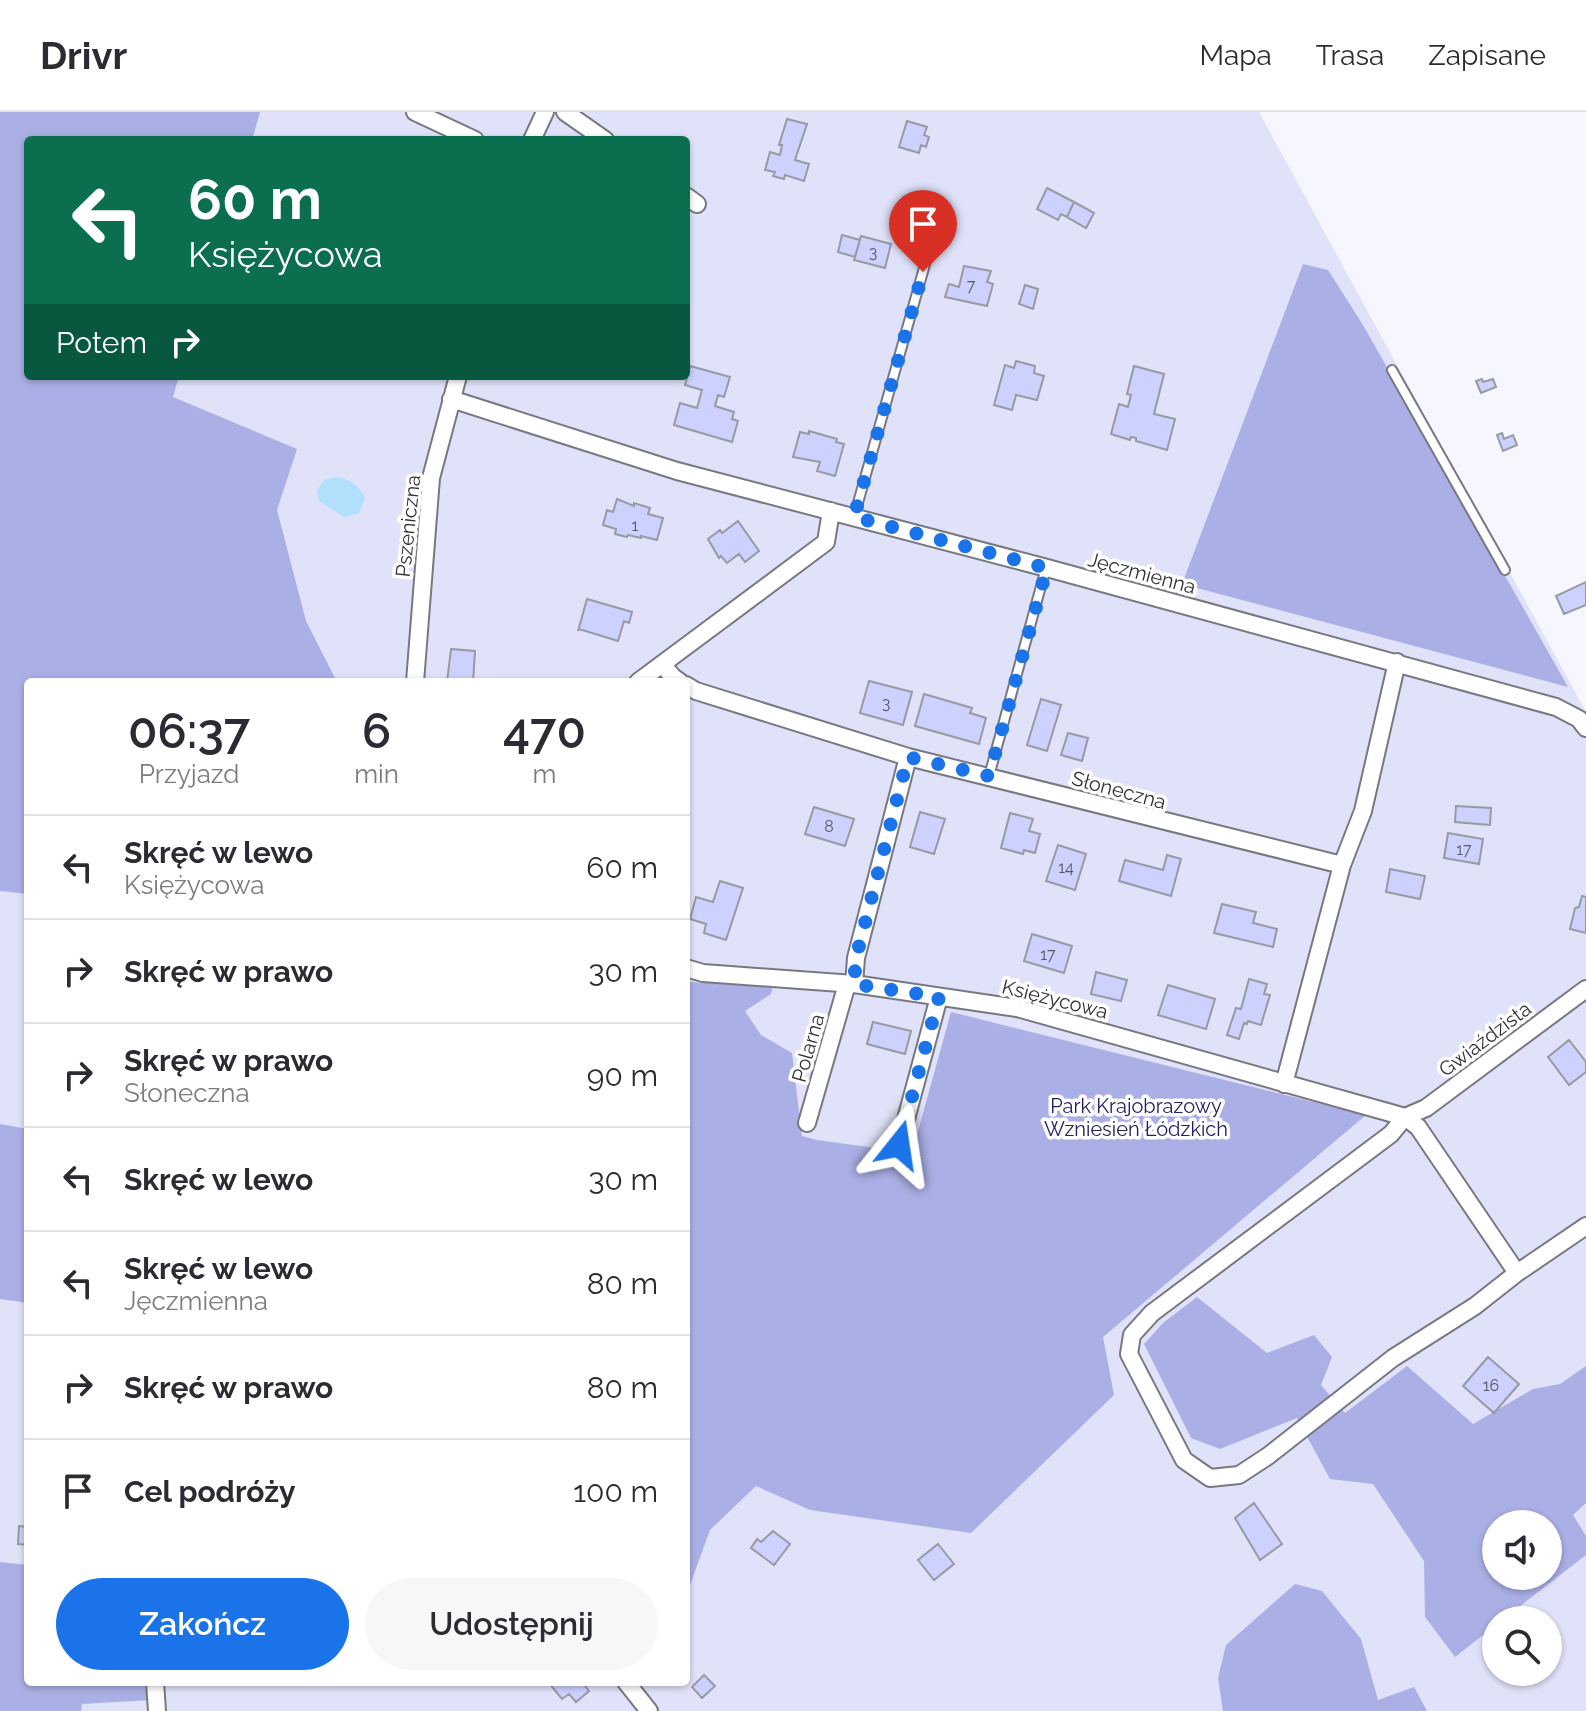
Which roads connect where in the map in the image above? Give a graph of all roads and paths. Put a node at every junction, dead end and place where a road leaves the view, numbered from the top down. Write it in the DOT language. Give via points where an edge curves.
graph roads {
  1 [pos="415,112"];
  2 [pos="545,112"];
  3 [pos="565,112"];
  4 [pos="466,136"];
  5 [pos="534,136"];
  6 [pos="599,136"];
  7 [pos="940,211"];
  8 [pos="1392,370"];
  9 [pos="457,380"];
  10 [pos="451,399"];
  11 [pos="831,511"];
  12 [pos="854,517"];
  13 [pos="1047,568"];
  14 [pos="1505,570"];
  15 [pos="1397,662"];
  16 [pos="662,664"];
  17 [pos="415,678"];
  18 [pos="643,678"];
  19 [pos="674,678"];
  20 [pos="690,687"];
  21 [pos="1586,728"];
  22 [pos="908,757"];
  23 [pos="989,776"];
  24 [pos="1342,865"];
  25 [pos="690,969"];
  26 [pos="850,984"];
  27 [pos="1586,989"];
  28 [pos="939,997"];
  29 [pos="1284,1084"];
  30 [pos="1405,1117"];
  31 [pos="807,1123"];
  32 [pos="899,1145"];
  33 [pos="1586,1226"];
  34 [pos="1517,1273"];
  35 [pos="155,1686"];
  36 [pos="629,1686"];
  37 [pos="157,1711"];
  38 [pos="649,1711"];
  1 -- 4 [label="street"];
  2 -- 5 [label="street"];
  3 -- 6 [label="street"];
  7 -- 12 [label="lane"];
  8 -- 14 [label="lane"];
  9 -- 10 [label="street, Pszeniczna"];
  10 -- 11 [label="street, Jęczmienna" via="677,471"];
  10 -- 17 [label="street, Pszeniczna" via="431,478"];
  11 -- 12 [label="street, Jęczmienna"];
  11 -- 16 [label="street" via="826,542"];
  12 -- 13 [label="street, Jęczmienna"];
  13 -- 15 [label="street, Jęczmienna"];
  13 -- 23 [label="lane"];
  15 -- 21 [label="street, Jęczmienna" via="1556,707"];
  15 -- 24 [label="street" via="1363,811"];
  16 -- 18 [label="street"];
  16 -- 19 [label="street"];
  20 -- 22 [label="street, Słoneczna"];
  22 -- 23 [label="street, Słoneczna"];
  22 -- 26 [label="street, Polarna"];
  23 -- 24 [label="street, Słoneczna"];
  24 -- 29 [label="street"];
  25 -- 26 [label="street, Księżycowa"];
  26 -- 28 [label="street, Księżycowa"];
  26 -- 31 [label="street, Polarna"];
  27 -- 30 [label="street, Gwiaździsta" via="1426,1108"];
  28 -- 29 [label="street, Księżycowa" via="1017,1008"];
  28 -- 32 [label="street"];
  29 -- 30 [label="street, Księżycowa"];
  30 -- 34 [label="street" via="1418,1127"];
  30 -- 34 [label="street, Gwiaździsta" via="1391,1134 1152,1313 1132,1335 1129,1354 1184,1460 1210,1478 1239,1475 1393,1358"];
  33 -- 34 [label="street"];
  35 -- 37 [label="street"];
  36 -- 38 [label="street"];
}
